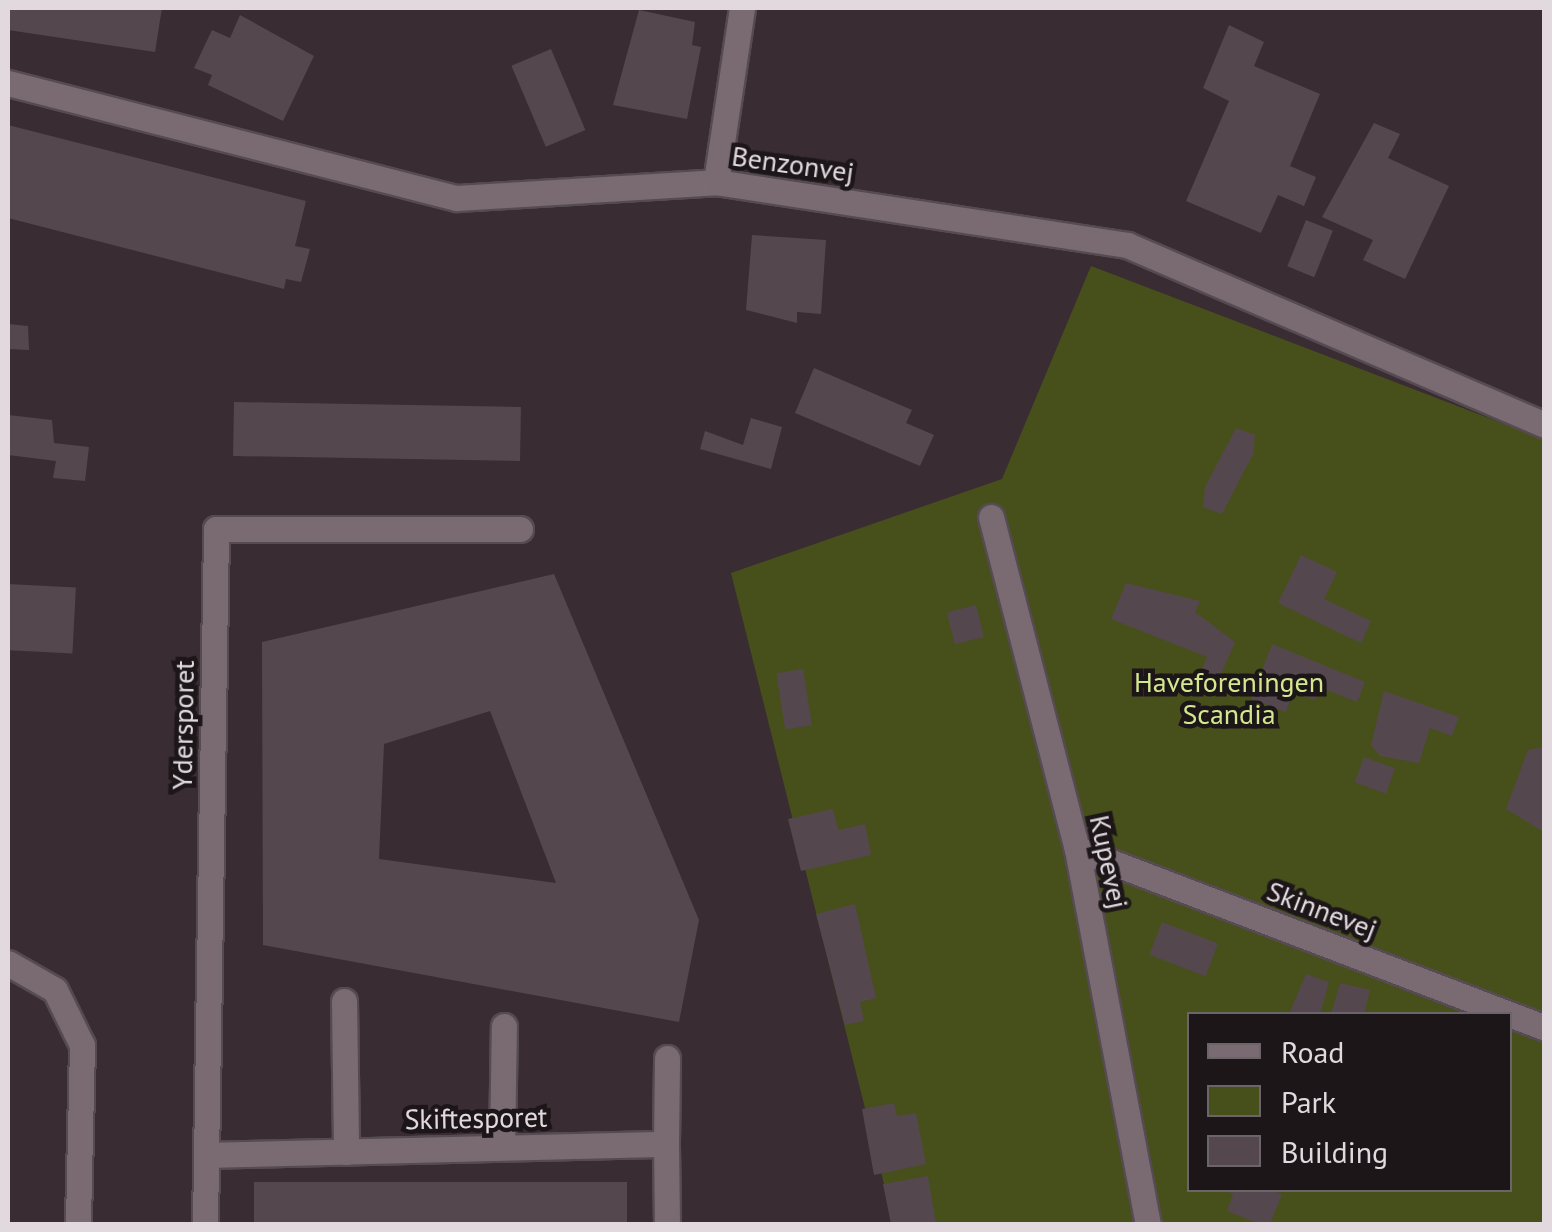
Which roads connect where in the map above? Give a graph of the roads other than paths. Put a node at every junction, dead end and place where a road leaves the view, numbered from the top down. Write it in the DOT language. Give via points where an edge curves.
graph roads {
  1 [pos="742,8"];
  2 [pos="8,82"];
  3 [pos="716,182"];
  4 [pos="1544,424"];
  5 [pos="992,517"];
  6 [pos="520,530"];
  7 [pos="1078,849"];
  8 [pos="8,963"];
  9 [pos="344,1000"];
  10 [pos="1505,1012"];
  11 [pos="1512,1015"];
  12 [pos="504,1026"];
  13 [pos="1544,1027"];
  14 [pos="666,1058"];
  15 [pos="666,1144"];
  16 [pos="502,1148"];
  17 [pos="346,1152"];
  18 [pos="206,1154"];
  19 [pos="78,1224"];
  20 [pos="205,1224"];
  21 [pos="667,1224"];
  22 [pos="1148,1224"];
  1 -- 3 [label="street"];
  2 -- 3 [label="street, Benzonvej" via="457,198"];
  3 -- 4 [label="street, Benzonvej" via="1127,245"];
  5 -- 7 [label="street, Kupevej"];
  6 -- 18 [label="street, Ydersporet" via="216,530"];
  7 -- 10 [label="street, Skinnevej"];
  7 -- 22 [label="street, Kupevej"];
  8 -- 19 [label="street" via="56,990 82,1045"];
  9 -- 17 [label="street"];
  11 -- 13 [label="street, Skinnevej"];
  12 -- 16 [label="street"];
  14 -- 15 [label="street"];
  15 -- 16 [label="street, Skiftesporet"];
  15 -- 21 [label="street"];
  16 -- 17 [label="street, Skiftesporet"];
  17 -- 18 [label="street, Skiftesporet"];
  18 -- 20 [label="street, Ydersporet"];
}
